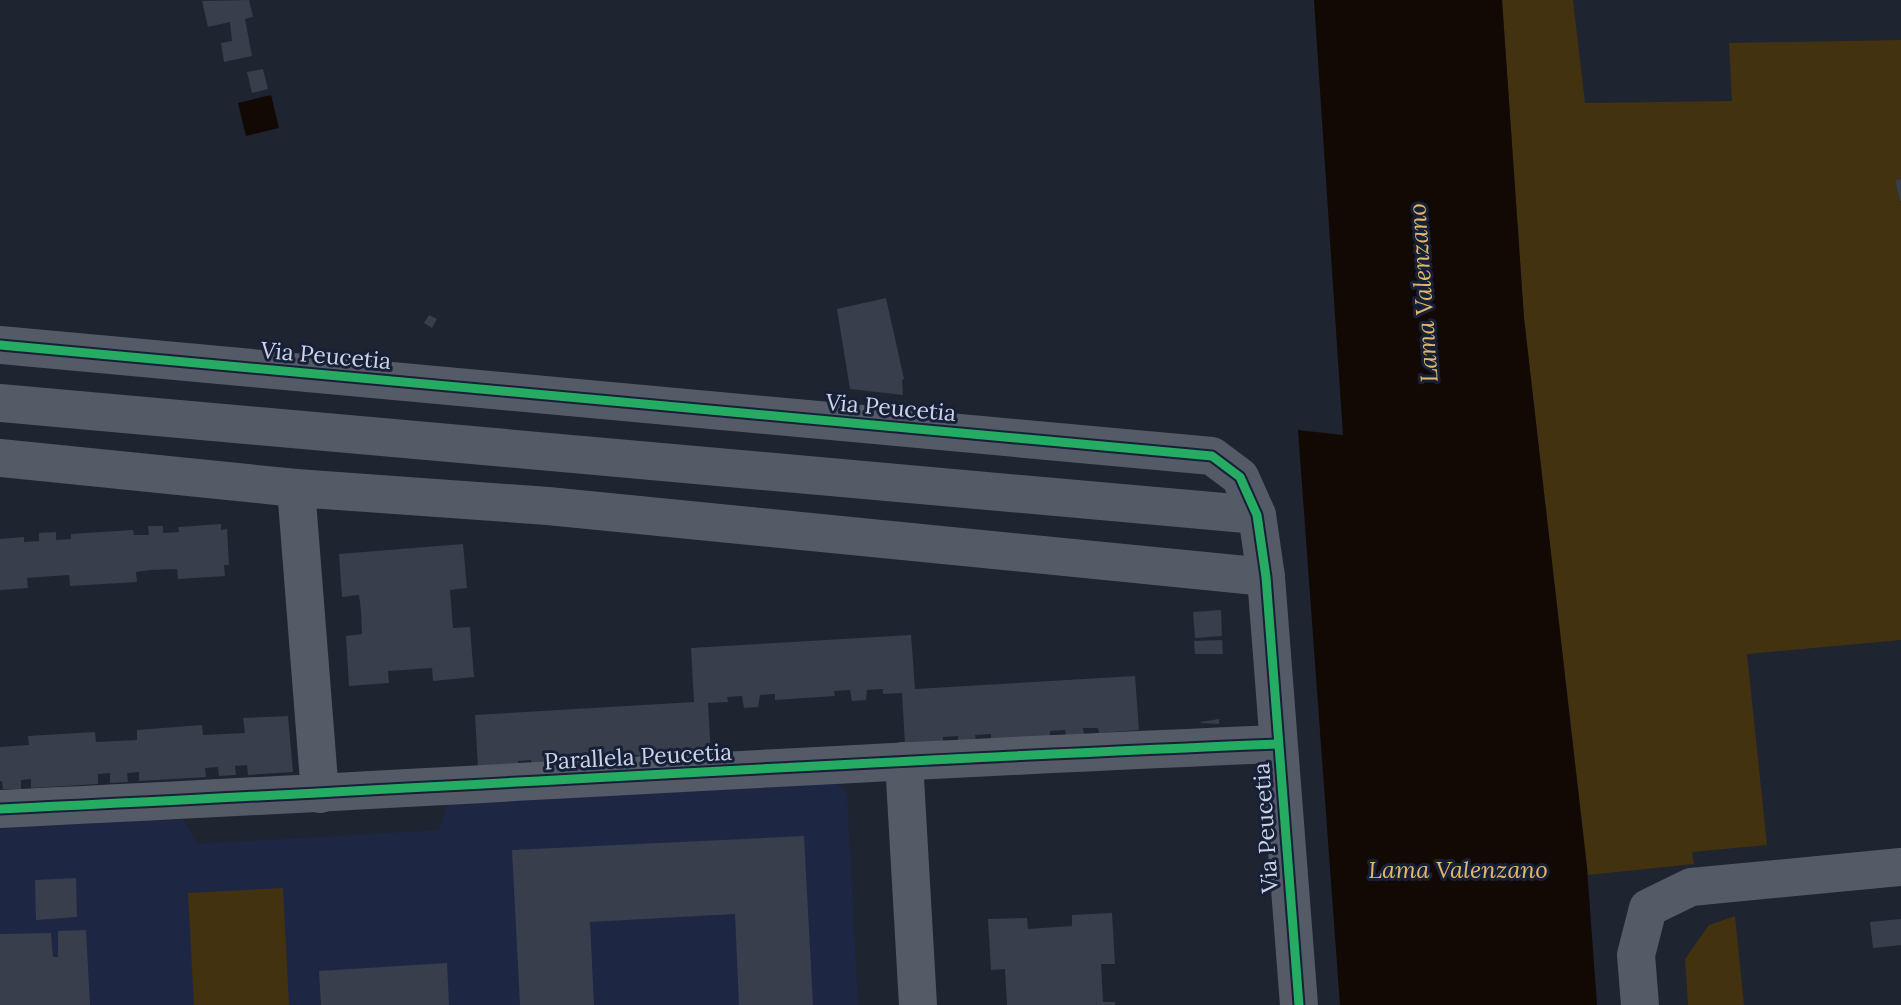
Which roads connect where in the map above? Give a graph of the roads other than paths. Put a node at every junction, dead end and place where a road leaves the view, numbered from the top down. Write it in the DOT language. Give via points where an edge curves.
graph roads {
  1 [pos="0,345"];
  2 [pos="0,403"];
  3 [pos="0,458"];
  4 [pos="635,458"];
  5 [pos="296,488"];
  6 [pos="548,506"];
  7 [pos="1257,515"];
  8 [pos="1266,577"];
  9 [pos="1278,744"];
  10 [pos="904,761"];
  11 [pos="320,794"];
  12 [pos="0,809"];
  13 [pos="1901,867"];
  14 [pos="918,1005"];
  15 [pos="1298,1005"];
  16 [pos="1640,1005"];
  1 -- 7 [label="street, Via Peucetia" via="1212,456 1240,477"];
  2 -- 4 [label="street"];
  3 -- 5 [label="street"];
  4 -- 6 [label="street"];
  4 -- 7 [label="street"];
  5 -- 6 [label="street"];
  5 -- 11 [label="street"];
  6 -- 8 [label="street"];
  7 -- 8 [label="street, Via Peucetia"];
  8 -- 9 [label="street, Via Peucetia"];
  9 -- 10 [label="street, Parallela Peucetia"];
  9 -- 15 [label="street, Via Peucetia"];
  10 -- 11 [label="street, Parallela Peucetia"];
  10 -- 14 [label="street"];
  11 -- 12 [label="street, Parallela Peucetia"];
  13 -- 16 [label="street" via="1690,887 1648,908 1636,956"];
}
